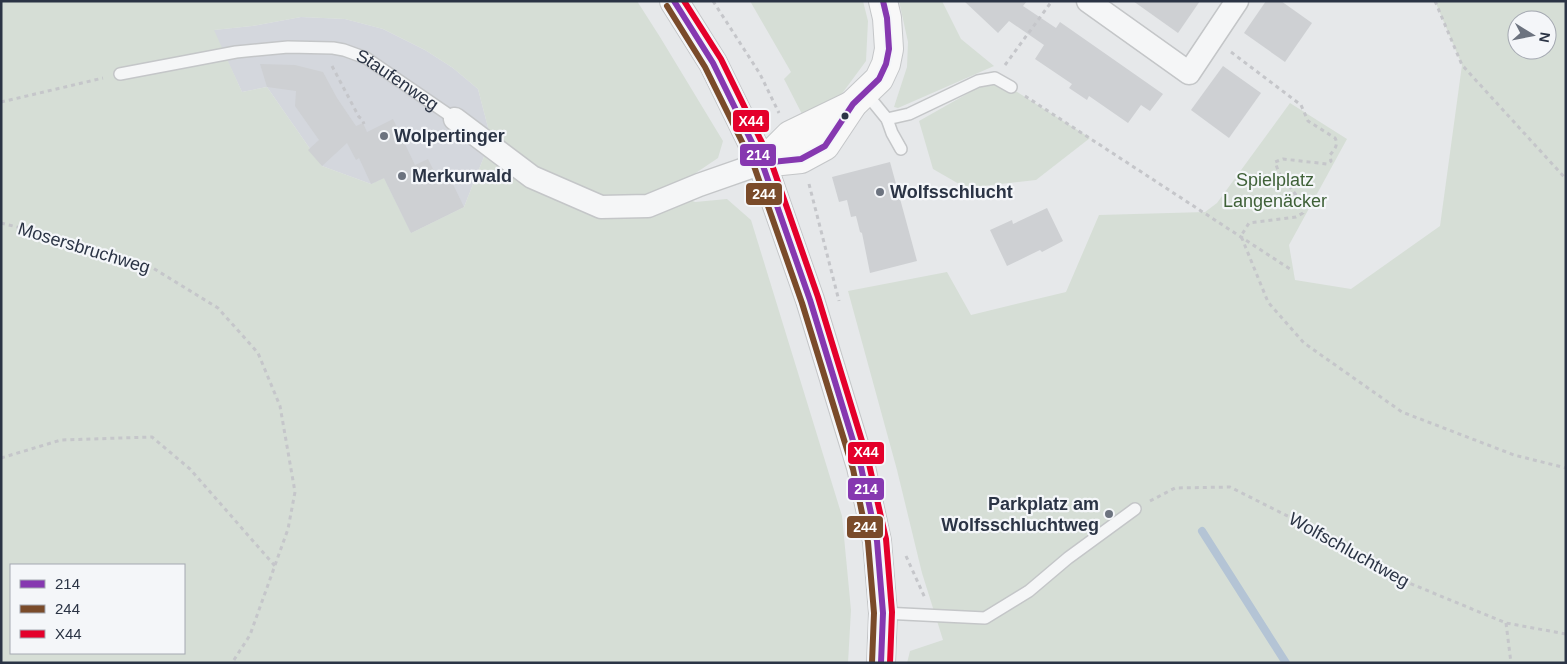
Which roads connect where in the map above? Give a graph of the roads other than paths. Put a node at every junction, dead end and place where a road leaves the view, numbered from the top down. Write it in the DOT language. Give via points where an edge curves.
graph roads {
  1 [pos="674,1"];
  2 [pos="883,1"];
  3 [pos="1088,1"];
  4 [pos="1237,1"];
  5 [pos="120,74"];
  6 [pos="1011,87"];
  7 [pos="859,98"];
  8 [pos="454,119"];
  9 [pos="887,120"];
  10 [pos="900,149"];
  11 [pos="762,163"];
  12 [pos="1135,509"];
  13 [pos="883,613"];
  14 [pos="881,663"];
  1 -- 11 [label="main road" via="713,63"];
  2 -- 7 [label="main road" via="888,18 886,64 879,79"];
  3 -- 4 [label="street" via="1189,73"];
  5 -- 8 [label="lane, Staufenweg" via="236,52 288,47 333,48 366,58"];
  6 -- 9 [label="lane" via="995,78 978,81 909,114"];
  7 -- 9 [label="lane"];
  7 -- 11 [label="main road" via="790,135"];
  7 -- 11 [label="main road" via="825,146 801,159"];
  8 -- 11 [label="street, Staufenweg" via="532,177 601,208 648,206"];
  9 -- 10 [label="lane"];
  11 -- 13 [label="main road" via="810,300 861,467 877,541"];
  12 -- 13 [label="lane" via="1029,591 985,618"];
  13 -- 14 [label="main road"];
}
